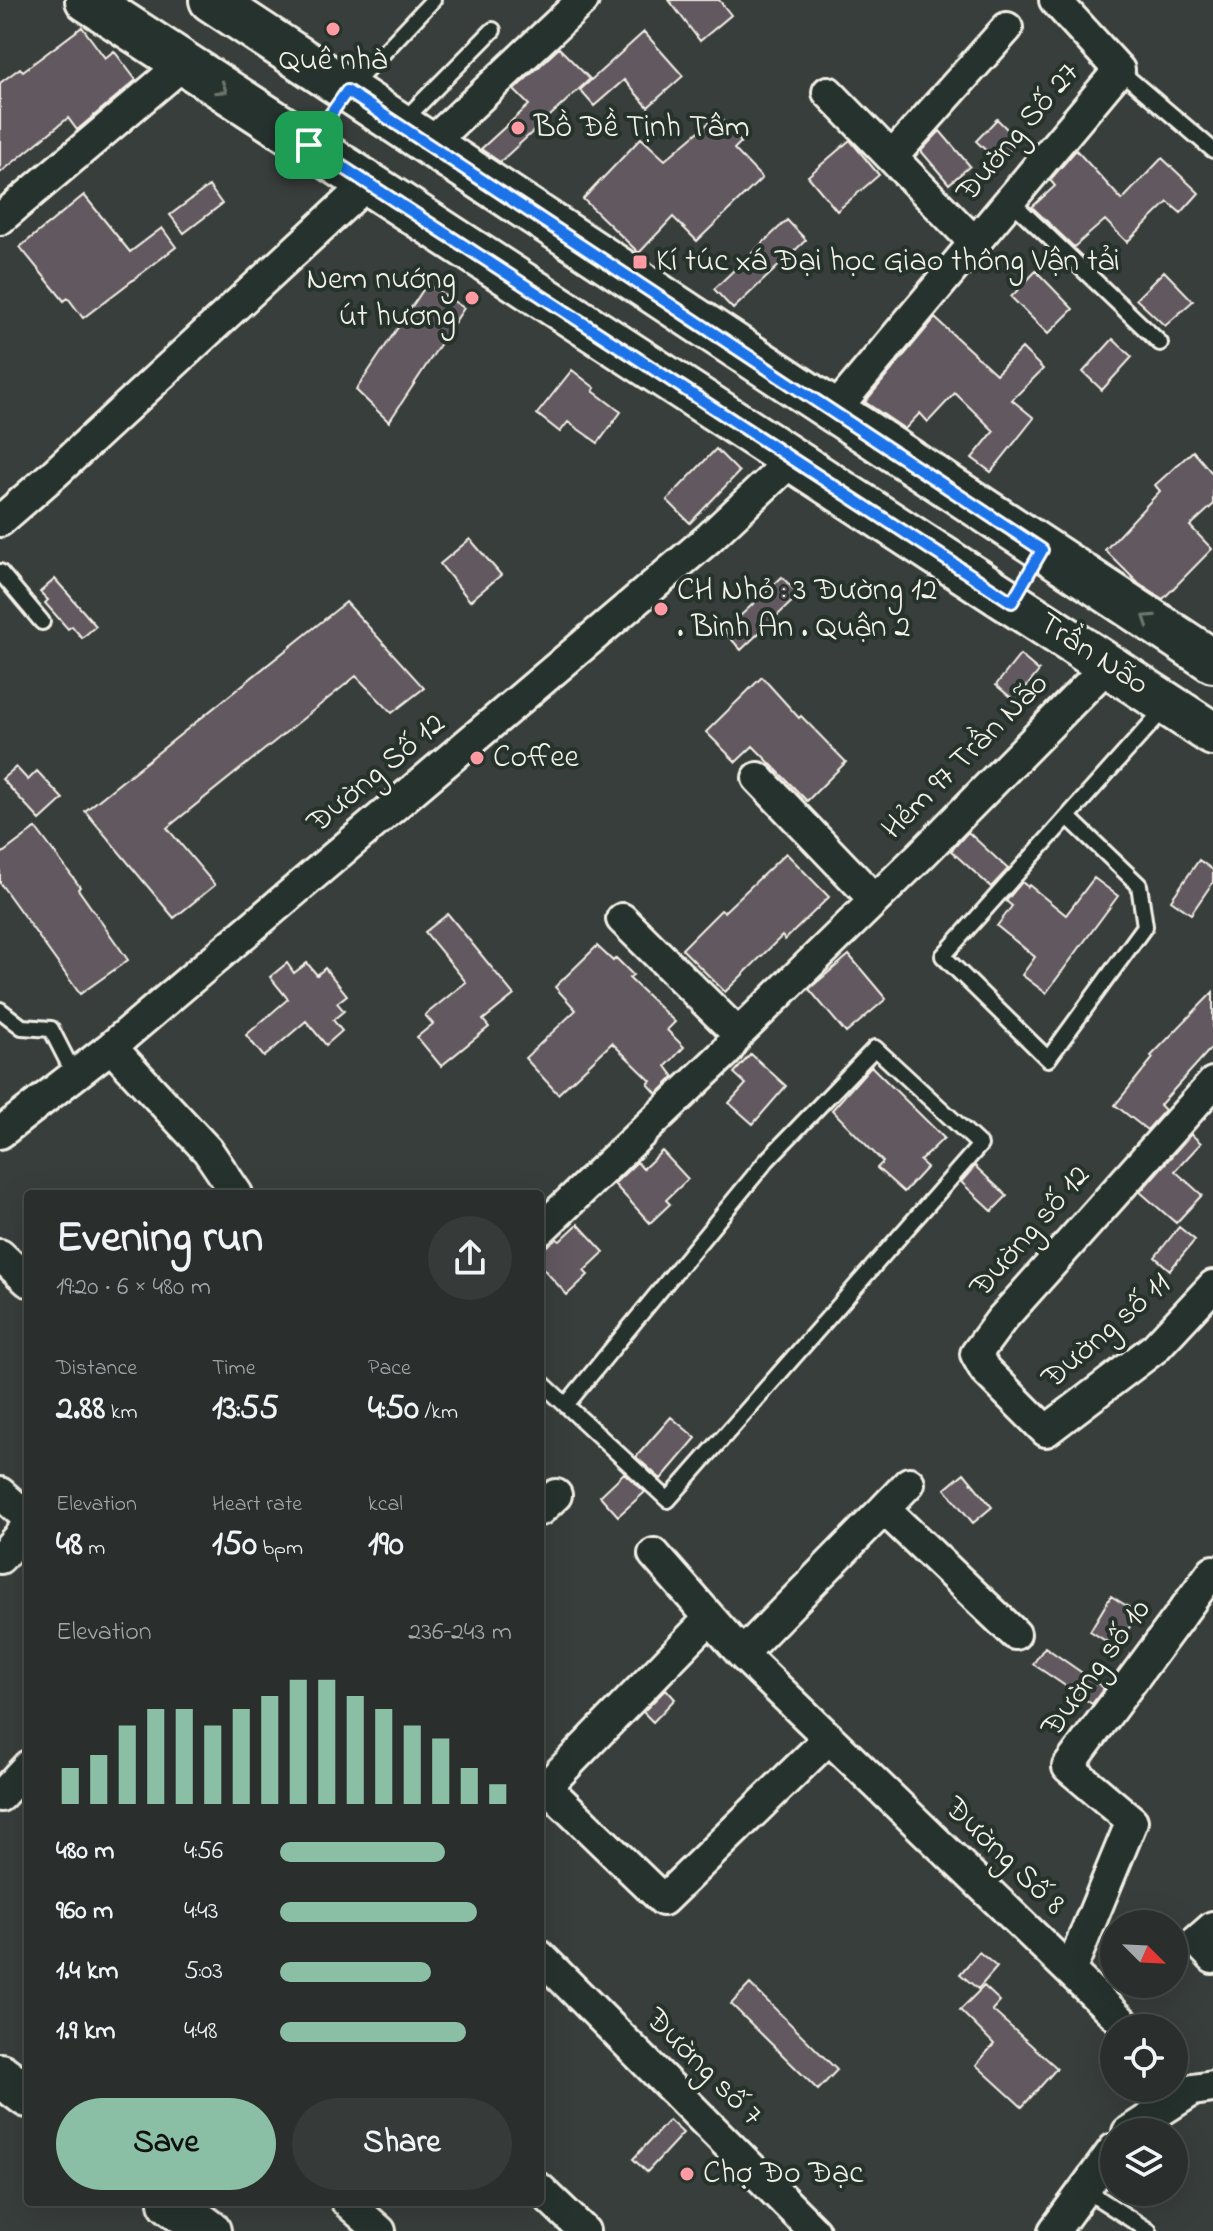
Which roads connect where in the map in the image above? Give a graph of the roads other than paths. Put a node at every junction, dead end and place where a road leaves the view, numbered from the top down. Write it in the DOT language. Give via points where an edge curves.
graph roads {
  1 [pos="87,0"];
  2 [pos="211,0"];
  3 [pos="433,0"];
  4 [pos="583,0"];
  5 [pos="1055,0"];
  6 [pos="1084,0"];
  7 [pos="1007,28"];
  8 [pos="493,30"];
  9 [pos="1109,59"];
  10 [pos="183,64"];
  11 [pos="347,91"];
  12 [pos="828,92"];
  13 [pos="414,135"];
  14 [pos="309,145"];
  15 [pos="1213,150"];
  16 [pos="892,157"];
  17 [pos="367,184"];
  18 [pos="1010,200"];
  19 [pos="0,219"];
  20 [pos="975,243"];
  21 [pos="1160,343"];
  22 [pos="833,412"];
  23 [pos="792,460"];
  24 [pos="0,521"];
  25 [pos="1042,550"];
  26 [pos="0,572"];
  27 [pos="1012,602"];
  28 [pos="42,622"];
  29 [pos="1208,651"];
  30 [pos="1108,665"];
  31 [pos="1168,704"];
  32 [pos="1213,734"];
  33 [pos="758,778"];
  34 [pos="1069,818"];
  35 [pos="873,898"];
  36 [pos="622,919"];
  37 [pos="0,1010"];
  38 [pos="738,1034"];
  39 [pos="111,1047"];
  40 [pos="74,1074"];
  41 [pos="1213,1083"];
  42 [pos="0,1133"];
  43 [pos="234,1190"];
  44 [pos="544,1226"];
  45 [pos="0,1255"];
  46 [pos="24,1277"];
  47 [pos="1213,1286"];
  48 [pos="544,1385"];
  49 [pos="566,1405"];
  50 [pos="1046,1431"];
  51 [pos="909,1483"];
  52 [pos="0,1493"];
  53 [pos="884,1509"];
  54 [pos="24,1514"];
  55 [pos="24,1531"];
  56 [pos="654,1554"];
  57 [pos="0,1558"];
  58 [pos="1213,1571"];
  59 [pos="709,1619"];
  60 [pos="1015,1634"];
  61 [pos="742,1654"];
  62 [pos="829,1738"];
  63 [pos="24,1770"];
  64 [pos="544,1789"];
  65 [pos="544,1791"];
  66 [pos="0,1796"];
  67 [pos="1213,1927"];
  68 [pos="1213,1958"];
  69 [pos="544,1960"];
  70 [pos="1070,1971"];
  71 [pos="1115,2014"];
  72 [pos="0,2075"];
  73 [pos="1193,2083"];
  74 [pos="24,2093"];
  75 [pos="1147,2118"];
  76 [pos="1100,2168"];
  77 [pos="1084,2189"];
  78 [pos="544,2193"];
  79 [pos="175,2206"];
  80 [pos="352,2206"];
  81 [pos="209,2231"];
  82 [pos="380,2231"];
  83 [pos="584,2231"];
  84 [pos="814,2231"];
  85 [pos="1054,2231"];
  86 [pos="1149,2231"];
  1 -- 10 [label="main road, Trần Não"];
  2 -- 11 [label="main road, Trần Não"];
  3 -- 11 [label="lane"];
  4 -- 13 [label="street"];
  5 -- 9 [label="street"];
  6 -- 9 [label="street" via="1112,31"];
  7 -- 16 [label="street"];
  8 -- 13 [label="lane"];
  9 -- 15 [label="lane"];
  9 -- 18 [label="street, Đường Số 27"];
  10 -- 14 [label="main road, Trần Não, one-way"];
  10 -- 19 [label="street"];
  11 -- 13 [label="main road, Trần Não"];
  11 -- 14 [label="main road"];
  12 -- 16 [label="street, Đường Số 27"];
  13 -- 22 [label="main road, Trần Não"];
  14 -- 17 [label="main road, Trần Não"];
  16 -- 20 [label="street, Đường Số 27"];
  17 -- 23 [label="main road, Trần Não"];
  17 -- 24 [label="street"];
  18 -- 20 [label="street, Đường Số 27"];
  18 -- 21 [label="lane"];
  20 -- 22 [label="street, Đường Số 27"];
  22 -- 25 [label="main road, Trần Não"];
  23 -- 27 [label="main road, Trần Não"];
  23 -- 39 [label="street, Đường Số 12" via="708,539"];
  25 -- 27 [label="main road"];
  29 -- 25 [label="main road, Trần Não, one-way"];
  26 -- 28 [label="lane"];
  27 -- 30 [label="main road, Trần Não"];
  30 -- 31 [label="main road, Trần Não"];
  30 -- 35 [label="street, Hẻm 97 Trần Não"];
  31 -- 32 [label="main road, Trần Não"];
  31 -- 34 [label="lane"];
  33 -- 35 [label="street"];
  34 -- 34 [label="lane" via="943,956 1048,1059 1145,926 1139,885"];
  35 -- 38 [label="street, Hẻm 97 Trần Não"];
  36 -- 38 [label="street"];
  37 -- 40 [label="lane" via="22,1027 51,1029"];
  38 -- 44 [label="street, Hẻm 97 Trần Não" via="726,1052"];
  39 -- 40 [label="street, Đường Số 12"];
  39 -- 43 [label="street" via="208,1151"];
  40 -- 42 [label="street, Đường Số 12"];
  41 -- 50 [label="street, Đường số 12" via="976,1354 985,1370"];
  45 -- 46 [label="street"];
  47 -- 50 [label="street, Đường số 11" via="1155,1348"];
  48 -- 49 [label="lane"];
  49 -- 49 [label="lane" via="767,1160 875,1048 980,1145 668,1500"];
  51 -- 53 [label="street"];
  52 -- 54 [label="street"];
  53 -- 60 [label="street"];
  53 -- 61 [label="street"];
  55 -- 57 [label="street"];
  56 -- 59 [label="street, Đường Số 8"];
  58 -- 70 [label="street, Đường số 10" via="1068,1767 1132,1821"];
  59 -- 61 [label="street, Đường Số 8"];
  59 -- 64 [label="street"];
  61 -- 62 [label="street, Đường Số 8"];
  62 -- 65 [label="street" via="663,1900"];
  62 -- 70 [label="street, Đường Số 8"];
  63 -- 66 [label="street"];
  67 -- 68 [label="street" via="1197,1941"];
  69 -- 84 [label="street, Đường số 7"];
  70 -- 71 [label="street, Đường Số 8"];
  72 -- 74 [label="main road"];
  73 -- 75 [label="street"];
  76 -- 77 [label="street"];
  77 -- 85 [label="street"];
  77 -- 86 [label="lane"];
  78 -- 83 [label="street"];
  79 -- 81 [label="main road"];
  80 -- 82 [label="street"];
}
